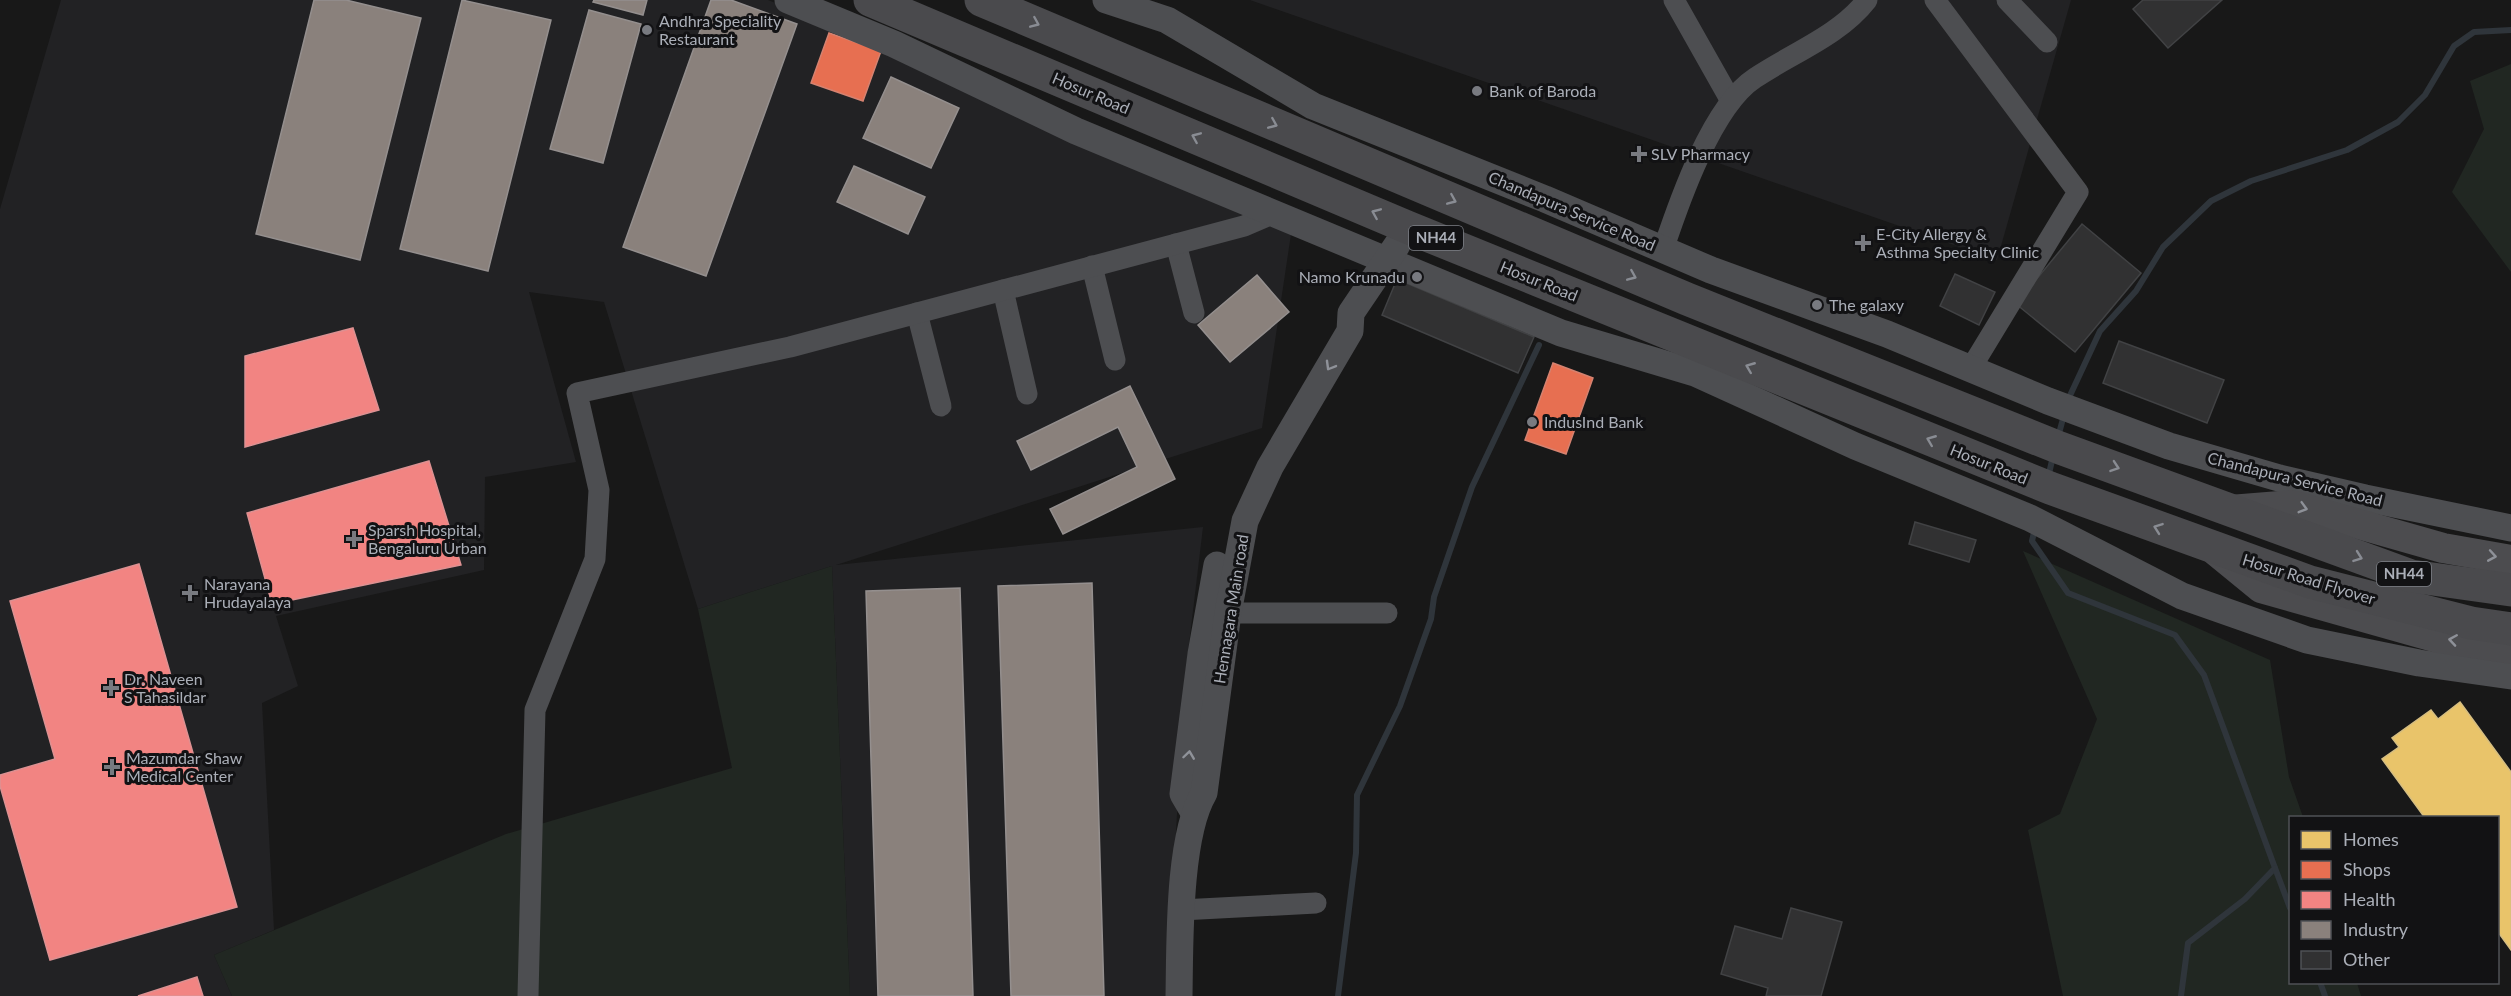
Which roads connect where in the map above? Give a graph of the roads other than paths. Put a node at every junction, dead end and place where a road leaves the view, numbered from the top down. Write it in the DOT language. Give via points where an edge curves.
graph roads {
  1 [pos="788,0"];
  2 [pos="870,0"];
  3 [pos="981,0"];
  4 [pos="1106,0"];
  5 [pos="1674,0"];
  6 [pos="1867,0"];
  7 [pos="1935,0"];
  8 [pos="2007,0"];
  9 [pos="2047,42"];
  10 [pos="1731,101"];
  11 [pos="1272,214"];
  12 [pos="1407,227"];
  13 [pos="1176,244"];
  14 [pos="1663,250"];
  15 [pos="1388,260"];
  16 [pos="1092,266"];
  17 [pos="1003,290"];
  18 [pos="917,313"];
  19 [pos="1194,313"];
  20 [pos="1115,360"];
  21 [pos="1971,368"];
  22 [pos="1027,394"];
  23 [pos="941,406"];
  24 [pos="2224,510"];
  25 [pos="2511,528"];
  26 [pos="2213,549"];
  27 [pos="2511,560"];
  28 [pos="2511,590"];
  29 [pos="1218,613"];
  30 [pos="1387,613"];
  31 [pos="2511,629"];
  32 [pos="2511,649"];
  33 [pos="2511,676"];
  34 [pos="1316,903"];
  35 [pos="1181,910"];
  36 [pos="528,996"];
  37 [pos="1179,996"];
  1 -- 11 [label="street"];
  12 -- 2 [label="highway, Hosur Road / NH44, one-way"];
  3 -- 24 [label="highway, NH44, one-way" via="1687,299"];
  4 -- 14 [label="street, Chandapura Service Road" via="1167,20 1313,106"];
  5 -- 10 [label="street"];
  6 -- 10 [label="street" via="1846,23 1753,79"];
  7 -- 21 [label="street" via="2078,192"];
  8 -- 9 [label="street"];
  10 -- 14 [label="street" via="1681,197"];
  11 -- 13 [label="street" via="1244,226"];
  11 -- 15 [label="street"];
  12 -- 15 [label="street, Hennagara Main road"];
  26 -- 12 [label="highway, Hosur Road / NH44, one-way" via="2050,488"];
  13 -- 16 [label="street"];
  13 -- 19 [label="street"];
  14 -- 21 [label="street, Chandapura Service Road"];
  15 -- 29 [label="street, Hennagara Main road" via="1351,313 1350,331 1251,504"];
  15 -- 33 [label="street" via="1561,333 1695,373 1855,446 2012,511 2182,596 2307,640 2419,663"];
  16 -- 17 [label="street"];
  16 -- 20 [label="street"];
  17 -- 18 [label="street"];
  17 -- 22 [label="street"];
  18 -- 23 [label="street"];
  18 -- 36 [label="street" via="790,347 577,393 599,490 595,560 535,710"];
  21 -- 25 [label="street, Chandapura Service Road" via="2169,446 2279,478"];
  24 -- 27 [label="main road, one-way" via="2292,505 2443,548"];
  24 -- 28 [label="highway, Hosur Road Flyover / NH44, one-way" via="2411,576"];
  26 -- 31 [label="highway, Hosur Road Flyover / NH44" via="2310,582 2459,620"];
  32 -- 26 [label="main road, one-way" via="2438,638 2261,588"];
  29 -- 30 [label="street"];
  29 -- 35 [label="street, Hennagara Main road" via="1204,793 1193,811"];
  34 -- 35 [label="street"];
  35 -- 37 [label="street, Hennagara Main road"];
}
